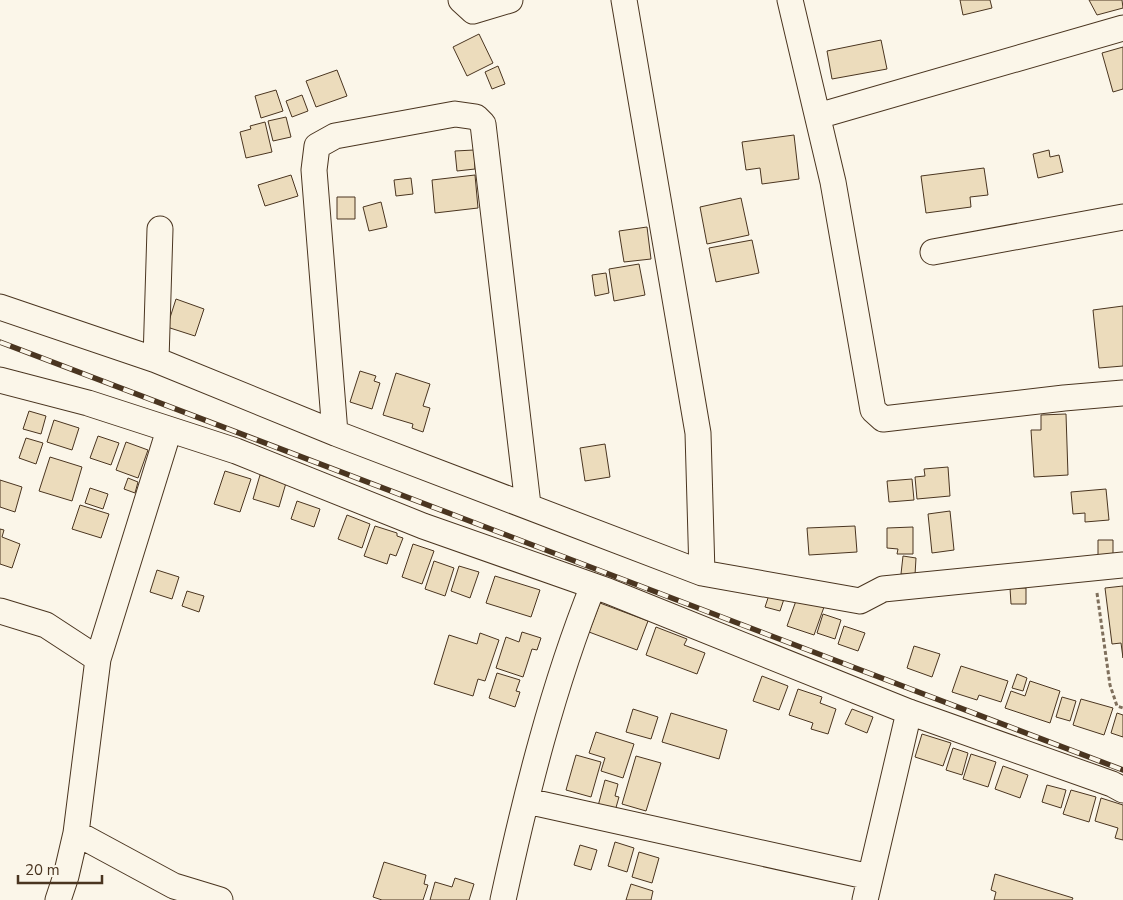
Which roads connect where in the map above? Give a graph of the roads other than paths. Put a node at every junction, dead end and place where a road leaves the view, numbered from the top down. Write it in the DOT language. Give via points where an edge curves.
graph roads {
  1 [pos="461,0"];
  2 [pos="510,0"];
  3 [pos="624,0"];
  4 [pos="790,0"];
  5 [pos="1123,28"];
  6 [pos="818,116"];
  7 [pos="1123,217"];
  8 [pos="160,229"];
  9 [pos="933,252"];
  10 [pos="0,307"];
  11 [pos="156,360"];
  12 [pos="0,380"];
  13 [pos="1123,393"];
  14 [pos="169,430"];
  15 [pos="335,433"];
  16 [pos="528,505"];
  17 [pos="1123,565"];
  18 [pos="702,573"];
  19 [pos="593,586"];
  20 [pos="0,611"];
  21 [pos="98,659"];
  22 [pos="909,712"];
  23 [pos="1123,790"];
  24 [pos="527,801"];
  25 [pos="76,834"];
  26 [pos="868,889"];
  27 [pos="58,900"];
  28 [pos="220,900"];
  29 [pos="503,900"];
  1 -- 2 [label="street" via="473,11"];
  3 -- 18 [label="street" via="698,433"];
  4 -- 6 [label="street"];
  5 -- 6 [label="street"];
  6 -- 13 [label="street" via="833,182 873,410 883,419"];
  7 -- 9 [label="street"];
  8 -- 11 [label="street"];
  10 -- 11 [label="street"];
  11 -- 15 [label="street"];
  12 -- 14 [label="street"];
  14 -- 19 [label="street" via="236,451 423,526"];
  14 -- 21 [label="street"];
  15 -- 16 [label="street"];
  15 -- 16 [label="street" via="314,170 317,146 335,136 455,114 476,117 482,124"];
  16 -- 18 [label="street"];
  17 -- 18 [label="street" via="883,589 860,601"];
  19 -- 22 [label="street"];
  19 -- 24 [label="street" via="575,632"];
  20 -- 21 [label="street" via="46,625"];
  21 -- 25 [label="street"];
  22 -- 23 [label="street"];
  22 -- 26 [label="street"];
  24 -- 26 [label="street"];
  24 -- 29 [label="street"];
  25 -- 27 [label="street"];
  25 -- 28 [label="street" via="174,886"];
}
